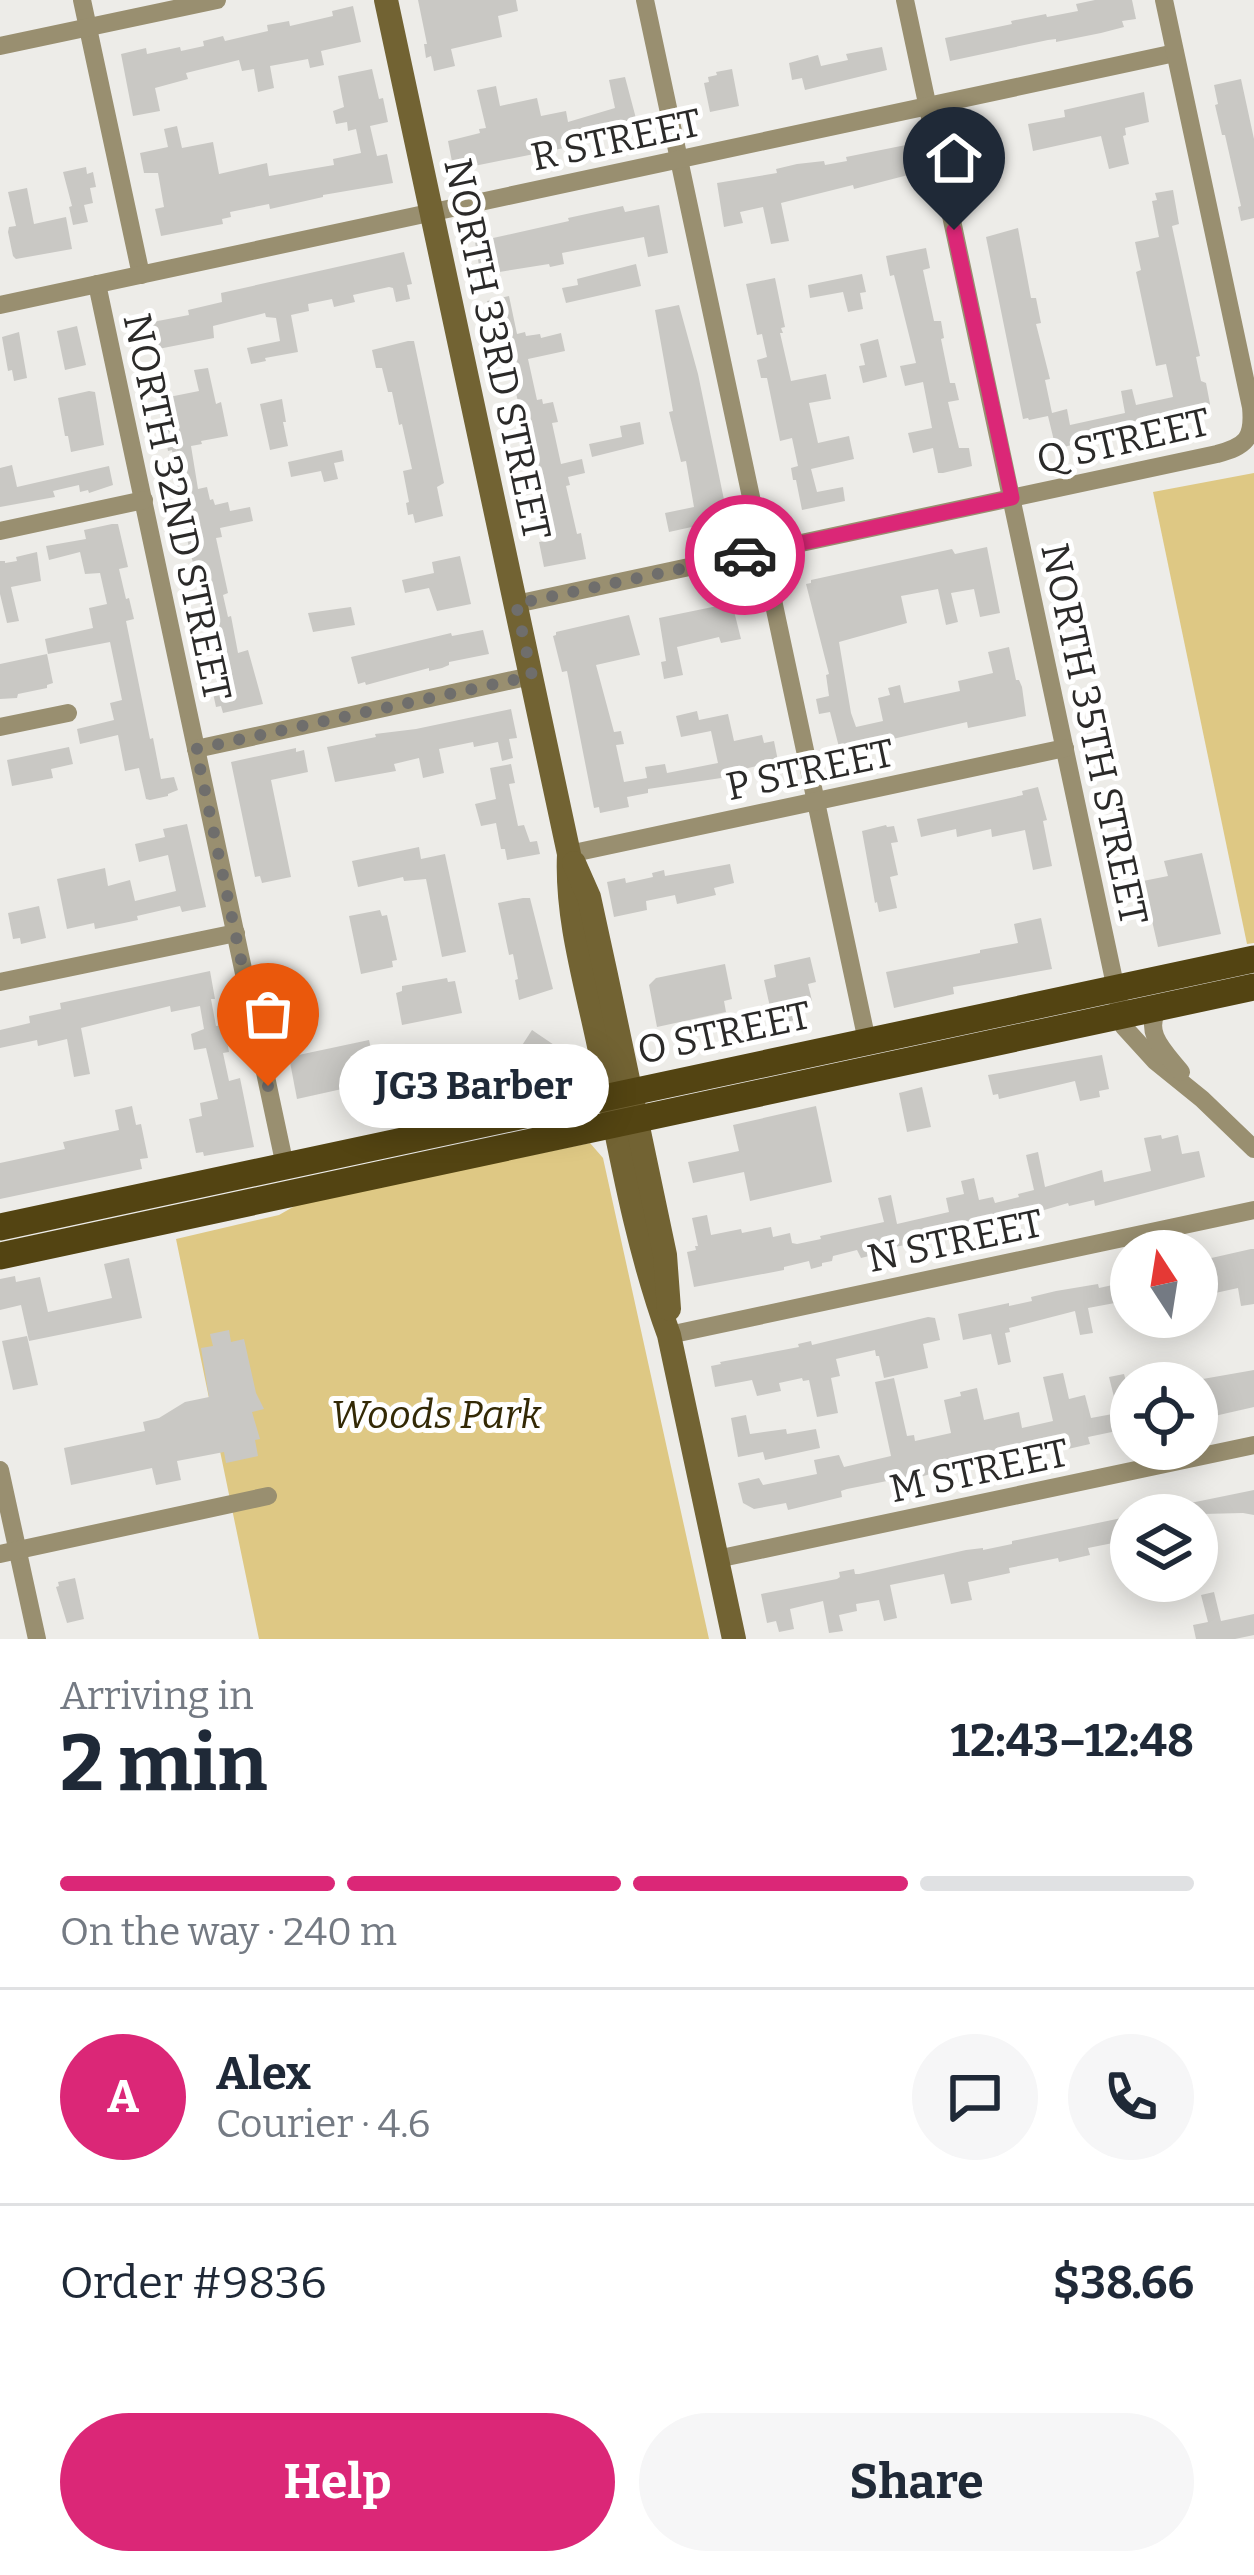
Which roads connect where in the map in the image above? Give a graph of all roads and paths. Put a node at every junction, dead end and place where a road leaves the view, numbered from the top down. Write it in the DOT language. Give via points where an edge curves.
graph roads {
  1 [pos="82,0"];
  2 [pos="217,0"];
  3 [pos="386,0"];
  4 [pos="646,0"];
  5 [pos="904,0"];
  6 [pos="1164,0"];
  7 [pos="87,28"];
  8 [pos="0,46"];
  9 [pos="1175,53"];
  10 [pos="928,106"];
  11 [pos="680,158"];
  12 [pos="432,212"];
  13 [pos="141,275"];
  14 [pos="97,284"];
  15 [pos="0,305"];
  16 [pos="1012,498"];
  17 [pos="143,500"];
  18 [pos="0,531"];
  19 [pos="764,550"];
  20 [pos="516,604"];
  21 [pos="532,676"];
  22 [pos="68,713"];
  23 [pos="0,727"];
  24 [pos="1065,748"];
  25 [pos="196,749"];
  26 [pos="817,801"];
  27 [pos="569,854"];
  28 [pos="236,933"];
  29 [pos="1254,959"];
  30 [pos="0,982"];
  31 [pos="1254,987"];
  32 [pos="1118,1002"];
  33 [pos="1160,1007"];
  34 [pos="867,1041"];
  35 [pos="1202,1099"];
  36 [pos="623,1108"];
  37 [pos="1254,1150"];
  38 [pos="284,1166"];
  39 [pos="1254,1210"];
  40 [pos="0,1227"];
  41 [pos="0,1256"];
  42 [pos="669,1335"];
  43 [pos="1254,1445"];
  44 [pos="0,1470"];
  45 [pos="268,1496"];
  46 [pos="9,1552"];
  47 [pos="717,1559"];
  48 [pos="37,1639"];
  49 [pos="734,1639"];
  1 -- 7 [label="street, NORTH 32ND STREET"];
  2 -- 7 [label="street"];
  3 -- 12 [label="main road, NORTH 33RD STREET"];
  4 -- 11 [label="street"];
  5 -- 10 [label="street, NORTH 35TH STREET"];
  6 -- 9 [label="street"];
  7 -- 8 [label="street"];
  7 -- 13 [label="street, NORTH 32ND STREET"];
  9 -- 10 [label="street, R STREET"];
  9 -- 16 [label="street, Q STREET" via="1251,407 1248,439 1217,454"];
  10 -- 11 [label="street, R STREET"];
  10 -- 16 [label="street, NORTH 35TH STREET"];
  11 -- 12 [label="street, R STREET"];
  11 -- 19 [label="street"];
  12 -- 13 [label="street, R STREET"];
  12 -- 20 [label="main road, NORTH 33RD STREET"];
  13 -- 14 [label="street, R STREET"];
  14 -- 15 [label="street, R STREET"];
  14 -- 17 [label="street, NORTH 32ND STREET"];
  16 -- 19 [label="street, Q STREET"];
  16 -- 24 [label="street, NORTH 35TH STREET"];
  17 -- 18 [label="street"];
  17 -- 25 [label="street, NORTH 32ND STREET"];
  19 -- 20 [label="street, Q STREET"];
  19 -- 26 [label="street"];
  20 -- 21 [label="main road, NORTH 33RD STREET"];
  21 -- 25 [label="street"];
  21 -- 27 [label="main road, NORTH 33RD STREET"];
  22 -- 23 [label="street"];
  24 -- 26 [label="street, P STREET"];
  24 -- 32 [label="street, NORTH 35TH STREET"];
  25 -- 28 [label="street, NORTH 32ND STREET"];
  26 -- 27 [label="street, P STREET"];
  26 -- 34 [label="street"];
  27 -- 36 [label="main road, NORTH 33RD STREET" via="589,897"];
  28 -- 30 [label="street"];
  28 -- 38 [label="street, NORTH 32ND STREET"];
  29 -- 32 [label="main road, O STREET"];
  31 -- 33 [label="main road, O STREET"];
  32 -- 33 [label="main road, O STREET"];
  32 -- 34 [label="main road, O STREET"];
  32 -- 35 [label="street" via="1125,1030"];
  32 -- 36 [label="main road, O STREET"];
  33 -- 35 [label="street" via="1154,1036"];
  34 -- 36 [label="main road, O STREET"];
  35 -- 37 [label="street"];
  36 -- 38 [label="main road, O STREET"];
  36 -- 41 [label="main road, O STREET"];
  36 -- 42 [label="main road, NORTH 33RD STREET" via="645,1261"];
  38 -- 40 [label="main road, O STREET"];
  39 -- 42 [label="street, N STREET"];
  42 -- 47 [label="main road, NORTH 33RD STREET"];
  43 -- 47 [label="street, M STREET"];
  44 -- 46 [label="street"];
  45 -- 46 [label="street"];
  46 -- 48 [label="street"];
  47 -- 49 [label="main road, NORTH 33RD STREET"];
}
